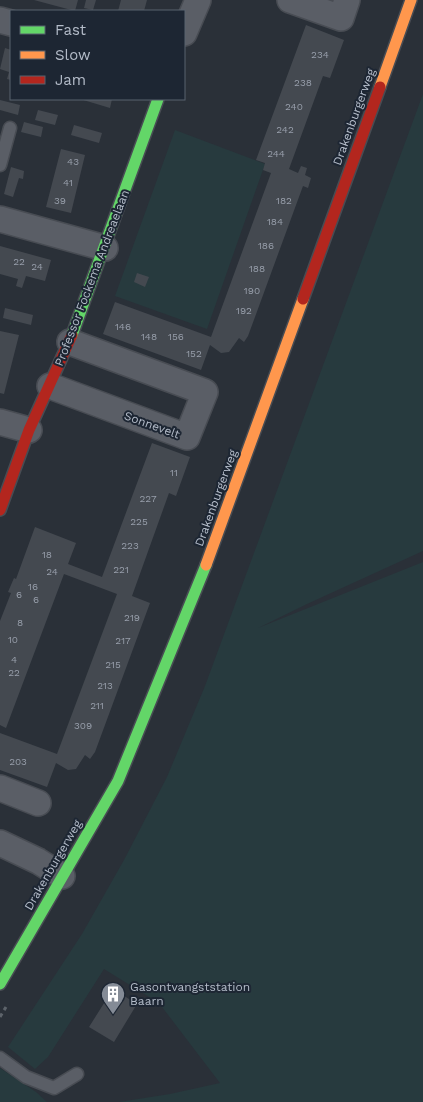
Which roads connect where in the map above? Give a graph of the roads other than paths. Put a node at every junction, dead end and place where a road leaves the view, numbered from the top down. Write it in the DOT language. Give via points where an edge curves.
graph roads {
  1 [pos="198,0"];
  2 [pos="290,0"];
  3 [pos="347,0"];
  4 [pos="411,0"];
  5 [pos="185,31"];
  6 [pos="158,100"];
  7 [pos="10,128"];
  8 [pos="0,165"];
  9 [pos="0,219"];
  10 [pos="104,248"];
  11 [pos="70,342"];
  12 [pos="50,386"];
  13 [pos="0,422"];
  14 [pos="29,430"];
  15 [pos="0,510"];
  16 [pos="0,788"];
  17 [pos="38,803"];
  18 [pos="0,843"];
  19 [pos="62,876"];
  20 [pos="0,984"];
  21 [pos="0,1058"];
  22 [pos="77,1074"];
  1 -- 5 [label="street"];
  2 -- 3 [label="street" via="341,18"];
  4 -- 19 [label="main road, Drakenburgerweg" via="197,591 118,781"];
  6 -- 10 [label="main road, Professor Fockema Andreaelaan"];
  7 -- 8 [label="lane"];
  9 -- 10 [label="street"];
  10 -- 11 [label="main road, Professor Fockema Andreaelaan"];
  11 -- 12 [label="main road, Professor Fockema Andreaelaan"];
  11 -- 12 [label="street, Sonnevelt" via="205,392 187,438"];
  12 -- 14 [label="main road, Professor Fockema Andreaelaan"];
  13 -- 14 [label="street"];
  14 -- 15 [label="main road, Professor Fockema Andreaelaan"];
  16 -- 17 [label="street"];
  18 -- 19 [label="street"];
  19 -- 20 [label="main road, Drakenburgerweg"];
  21 -- 22 [label="lane" via="26,1077 54,1088"];
}
